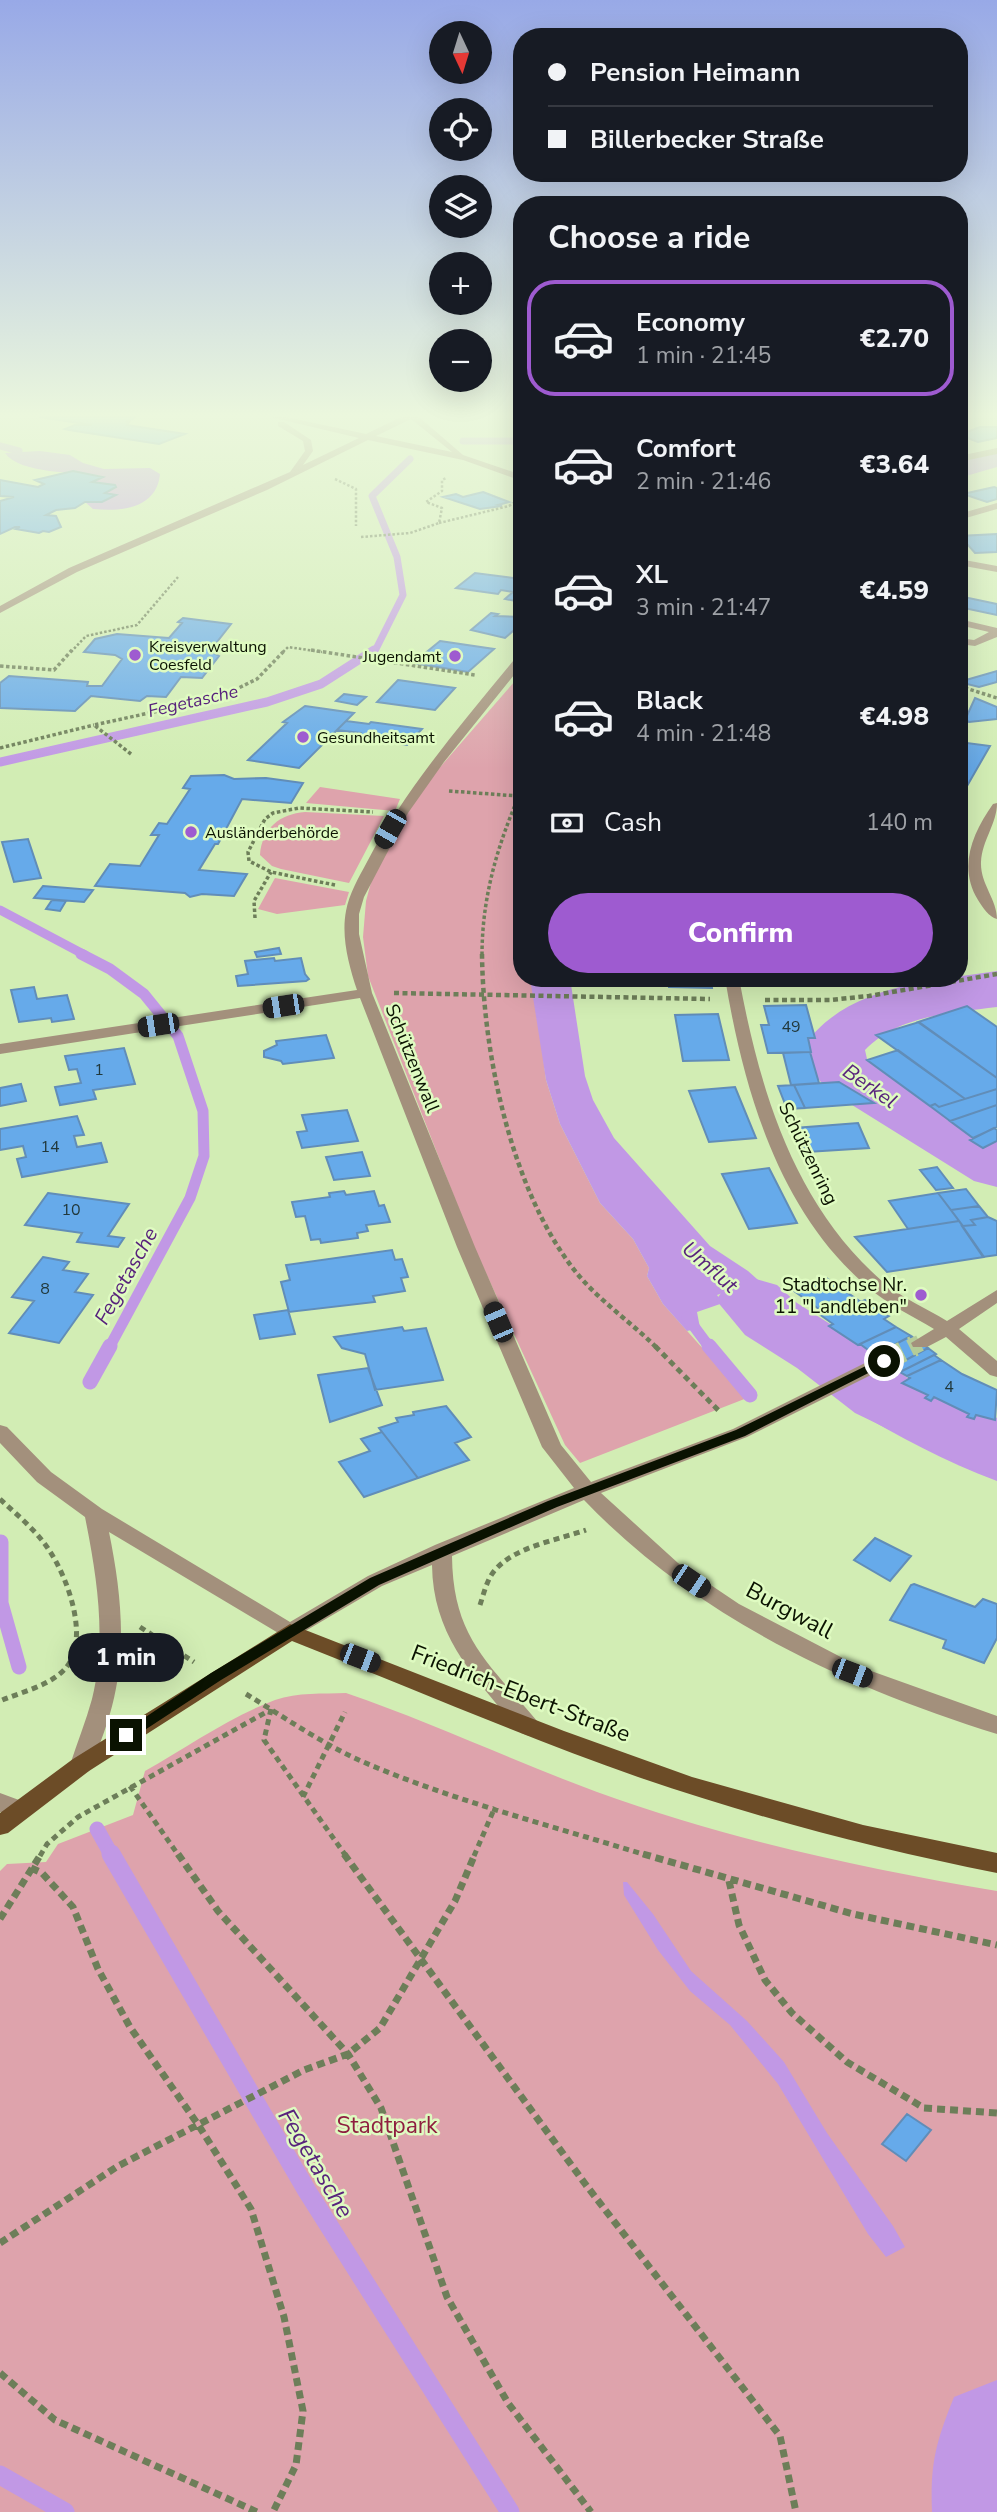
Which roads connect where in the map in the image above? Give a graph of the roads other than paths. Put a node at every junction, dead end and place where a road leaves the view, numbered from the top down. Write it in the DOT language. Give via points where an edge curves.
graph roads {
  1 [pos="155,534"];
  2 [pos="968,564"];
  3 [pos="994,569"];
  4 [pos="997,580"];
  5 [pos="0,610"];
  6 [pos="968,624"];
  7 [pos="997,632"];
  8 [pos="968,642"];
  9 [pos="513,668"];
  10 [pos="997,807"];
  11 [pos="997,915"];
  12 [pos="733,987"];
  13 [pos="365,993"];
  14 [pos="0,1049"];
  15 [pos="997,1296"];
  16 [pos="947,1329"];
  17 [pos="920,1343"];
  18 [pos="884,1361"];
  19 [pos="997,1371"];
  20 [pos="0,1431"];
  21 [pos="587,1491"];
  22 [pos="94,1514"];
  23 [pos="442,1550"];
  24 [pos="290,1632"];
  25 [pos="997,1725"];
  26 [pos="529,1727"];
  27 [pos="81,1765"];
  28 [pos="10,1806"];
  29 [pos="0,1826"];
  30 [pos="997,1863"];
  1 -- 5 [label="street" via="73,570"];
  2 -- 3 [label="street"];
  3 -- 4 [label="street"];
  6 -- 7 [label="street"];
  7 -- 8 [label="street"];
  9 -- 13 [label="street, Schützenwall" via="399,813 359,891 352,914 353,932"];
  10 -- 11 [label="street" via="978,838 973,865 981,891"];
  12 -- 16 [label="street, Schützenring" via="758,1097 796,1184 829,1237 877,1286"];
  13 -- 14 [label="street"];
  13 -- 21 [label="street, Schützenwall" via="552,1447"];
  15 -- 16 [label="street"];
  16 -- 17 [label="street"];
  16 -- 19 [label="street, Schützenring"];
  18 -- 21 [label="street" via="740,1433"];
  20 -- 22 [label="street, Friedrich-Ebert-Straße" via="44,1477"];
  21 -- 23 [label="street"];
  21 -- 25 [label="street, Burgwall" via="671,1568 731,1609 852,1673"];
  22 -- 24 [label="street, Friedrich-Ebert-Straße"];
  22 -- 27 [label="street" via="105,1563 111,1632 104,1696"];
  23 -- 24 [label="street" via="375,1581"];
  23 -- 26 [label="street" via="445,1594 460,1640"];
  24 -- 26 [label="main road, Friedrich-Ebert-Straße"];
  24 -- 27 [label="main road"];
  26 -- 30 [label="main road, Friedrich-Ebert-Straße" via="793,1816"];
  27 -- 28 [label="main road"];
  28 -- 29 [label="main road"];
}
